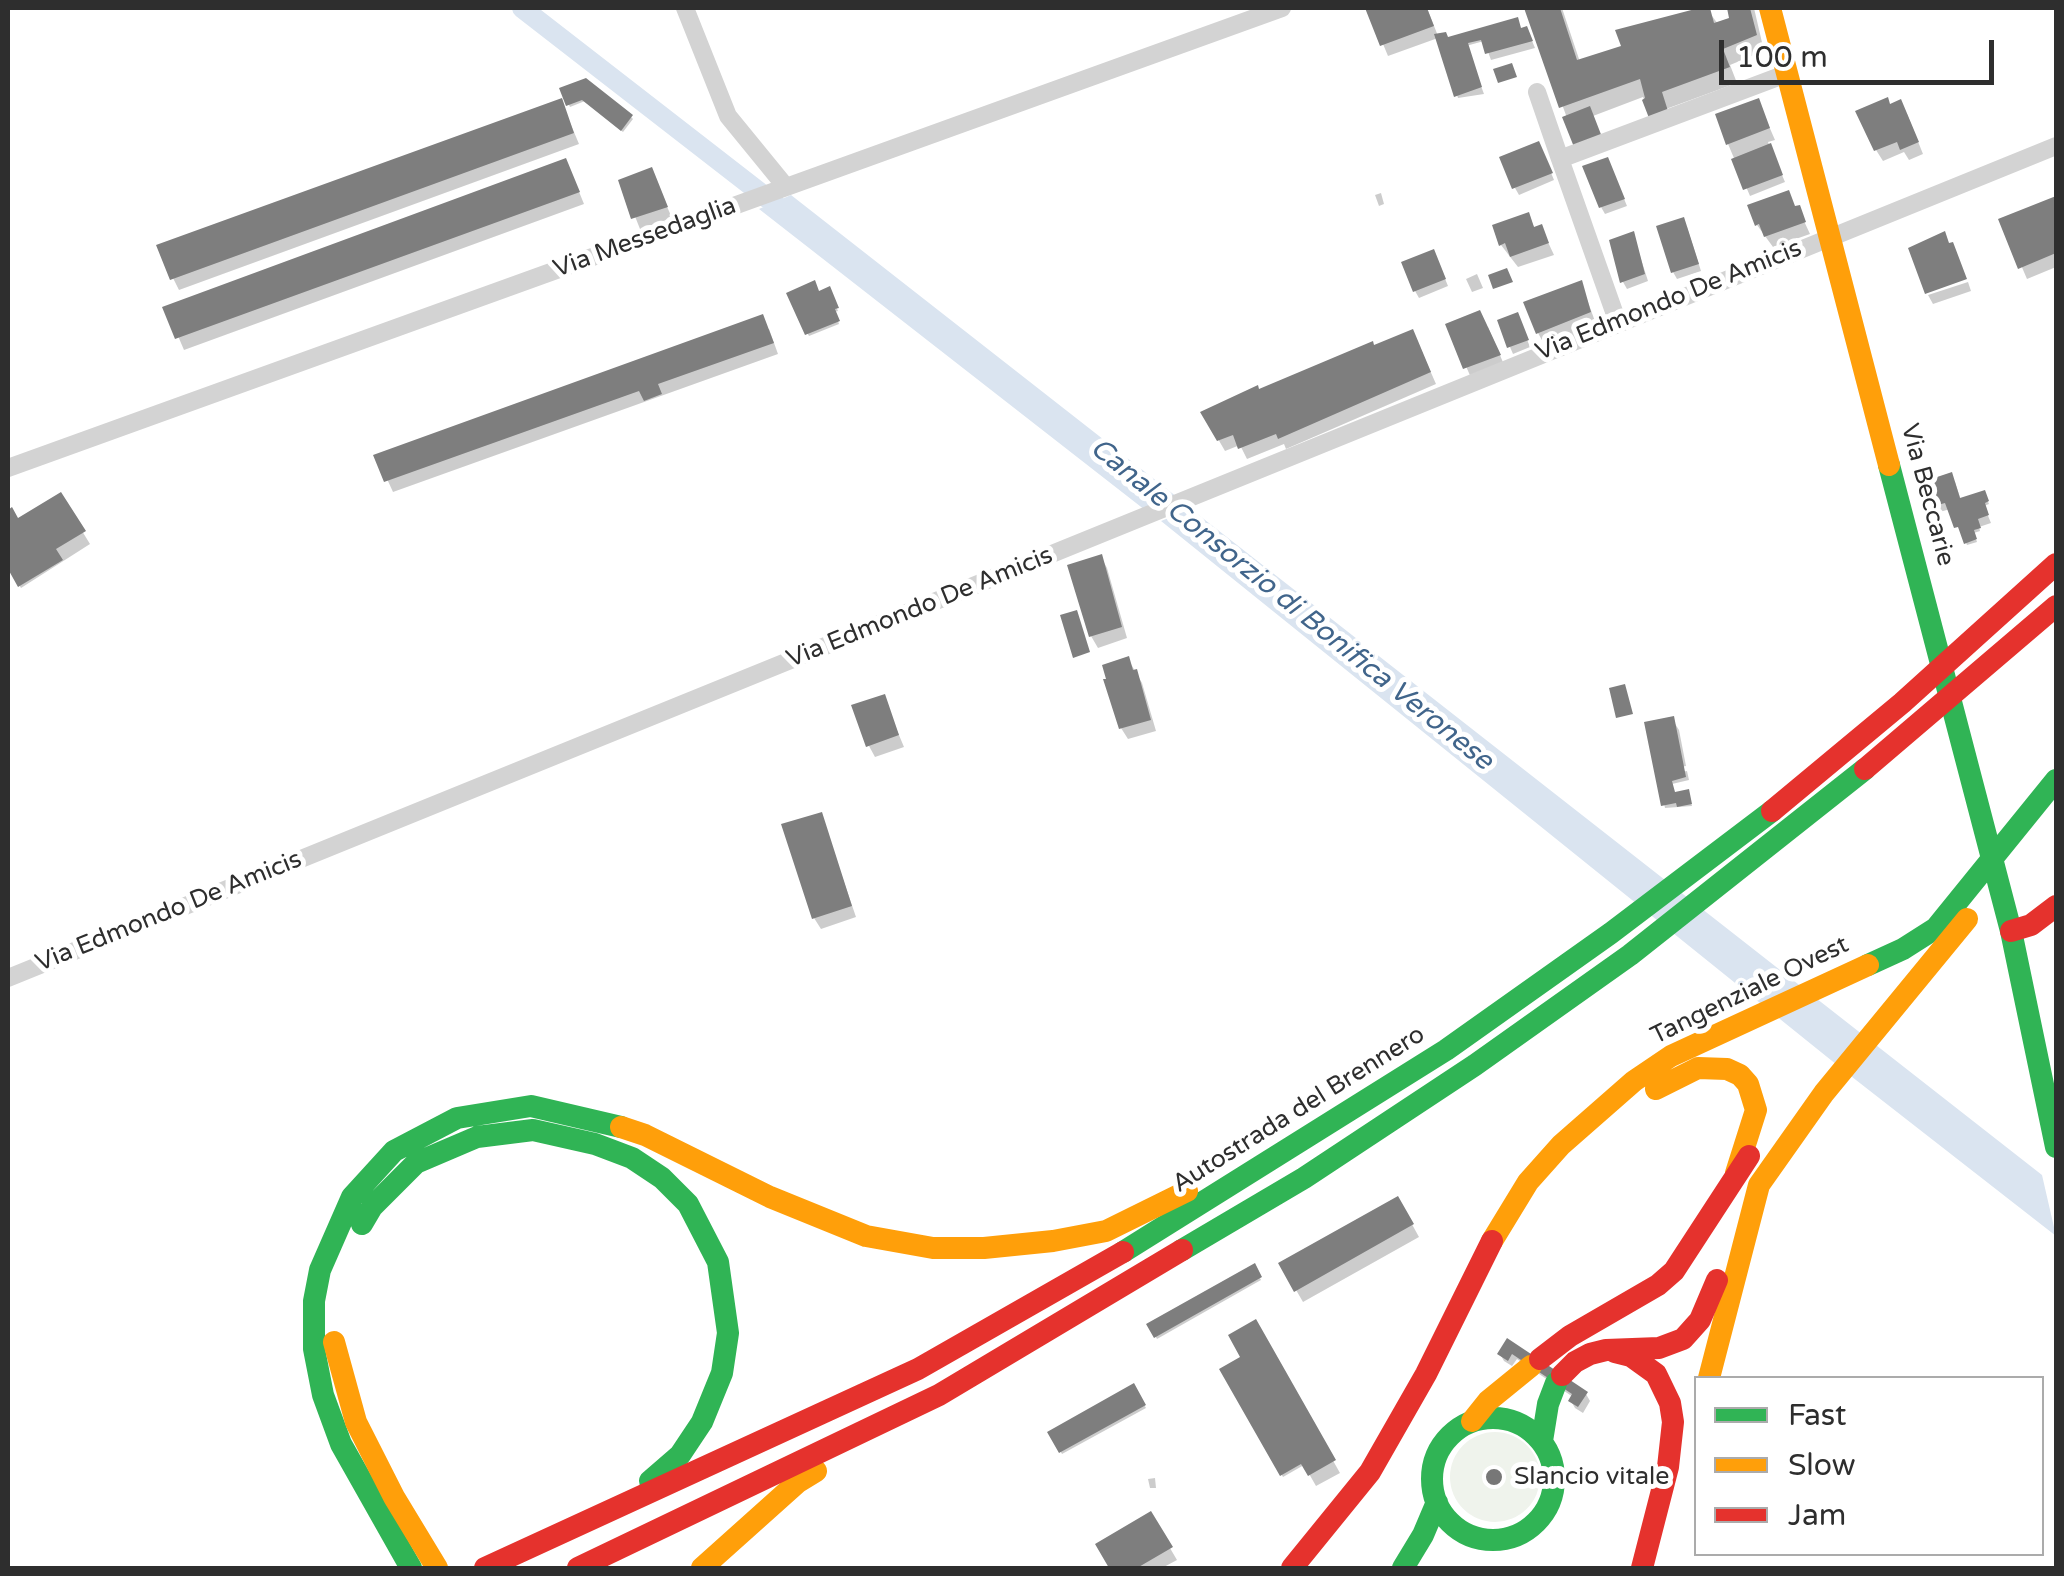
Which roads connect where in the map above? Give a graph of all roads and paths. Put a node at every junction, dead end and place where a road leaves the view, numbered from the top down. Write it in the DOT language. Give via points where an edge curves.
graph roads {
  1 [pos="684,8"];
  2 [pos="1282,8"];
  3 [pos="1770,8"];
  4 [pos="1786,74"];
  5 [pos="1537,92"];
  6 [pos="2056,146"];
  7 [pos="1560,159"];
  8 [pos="786,186"];
  9 [pos="1831,235"];
  10 [pos="1618,322"];
  11 [pos="8,468"];
  12 [pos="2056,564"];
  13 [pos="2056,606"];
  14 [pos="2056,780"];
  15 [pos="2045,816"];
  16 [pos="2056,906"];
  17 [pos="1957,917"];
  18 [pos="1936,928"];
  19 [pos="2011,931"];
  20 [pos="8,978"];
  21 [pos="1874,1017"];
  22 [pos="1446,1050"];
  23 [pos="1816,1086"];
  24 [pos="2056,1147"];
  25 [pos="1736,1173"];
  26 [pos="1759,1185"];
  27 [pos="1606,1350"];
  28 [pos="1710,1376"];
  29 [pos="939,1395"];
  30 [pos="1472,1422"];
  31 [pos="1694,1436"];
  32 [pos="1542,1441"];
  33 [pos="1437,1502"];
  34 [pos="1515,1535"];
  35 [pos="1496,1558"];
  36 [pos="412,1568"];
  37 [pos="437,1568"];
  38 [pos="484,1568"];
  39 [pos="578,1568"];
  40 [pos="702,1568"];
  41 [pos="1292,1568"];
  42 [pos="1316,1568"];
  43 [pos="1404,1568"];
  44 [pos="1642,1568"];
  45 [pos="1660,1568"];
  1 -- 8 [label="street" via="728,116"];
  2 -- 8 [label="street, Via Messedaglia"];
  3 -- 4 [label="main road, Via Beccarie"];
  4 -- 7 [label="street"];
  4 -- 9 [label="main road, Via Beccarie"];
  5 -- 7 [label="street"];
  6 -- 9 [label="street, Via Edmondo De Amicis"];
  7 -- 10 [label="street"];
  8 -- 11 [label="street, Via Messedaglia"];
  9 -- 10 [label="street, Via Edmondo De Amicis"];
  9 -- 19 [label="main road, Via Beccarie"];
  10 -- 20 [label="street, Via Edmondo De Amicis"];
  12 -- 22 [label="main road, Autostrada del Brennero" via="1782,804"];
  13 -- 29 [label="main road" via="1716,889 1475,1065 1304,1178"];
  14 -- 15 [label="main road, Tangenziale Ovest"];
  15 -- 17 [label="main road, Tangenziale Ovest"];
  16 -- 19 [label="main road" via="2031,926"];
  17 -- 18 [label="main road, Tangenziale Ovest"];
  17 -- 21 [label="main road, Tangenziale Ovest"];
  18 -- 21 [label="main road"];
  18 -- 41 [label="main road, Tangenziale Ovest" via="1671,1056 1561,1146 1528,1182 1480,1261 1396,1430 1337,1517"];
  19 -- 24 [label="main road, Via Beccarie"];
  21 -- 23 [label="main road, Tangenziale Ovest"];
  22 -- 36 [label="main road" via="1106,1231 984,1248 933,1248 866,1236 645,1135 594,1119 530,1106 456,1118 394,1151 352,1197 320,1270 314,1301 314,1348 341,1444"];
  22 -- 38 [label="main road, Autostrada del Brennero" via="1108,1262 918,1369"];
  23 -- 25 [label="main road" via="1780,1115"];
  23 -- 26 [label="main road, Tangenziale Ovest"];
  25 -- 30 [label="main road" via="1674,1271 1570,1336 1488,1401"];
  25 -- 42 [label="main road" via="1756,1110 1748,1084 1727,1069 1683,1073 1582,1149 1508,1248 1378,1494"];
  26 -- 27 [label="main road" via="1692,1331 1659,1348"];
  26 -- 28 [label="main road, Tangenziale Ovest"];
  27 -- 32 [label="main road" via="1575,1362 1559,1379"];
  27 -- 44 [label="main road" via="1645,1363 1670,1403 1673,1440"];
  29 -- 39 [label="main road"];
  29 -- 40 [label="main road" via="798,1482"];
  30 -- 32 [label="main road" via="1502,1418"];
  30 -- 33 [label="main road" via="1438,1454"];
  31 -- 45 [label="main road"];
  32 -- 34 [label="main road" via="1554,1470 1551,1498 1537,1521"];
  33 -- 34 [label="main road" via="1464,1532 1490,1540"];
  33 -- 43 [label="main road"];
  34 -- 35 [label="main road"];
  37 -- 38 [label="main road" via="356,1422 332,1335 334,1296 346,1251 372,1207 416,1164 477,1137 534,1130 632,1158 688,1204 718,1262 728,1332 722,1373 680,1455 647,1484"];
}
